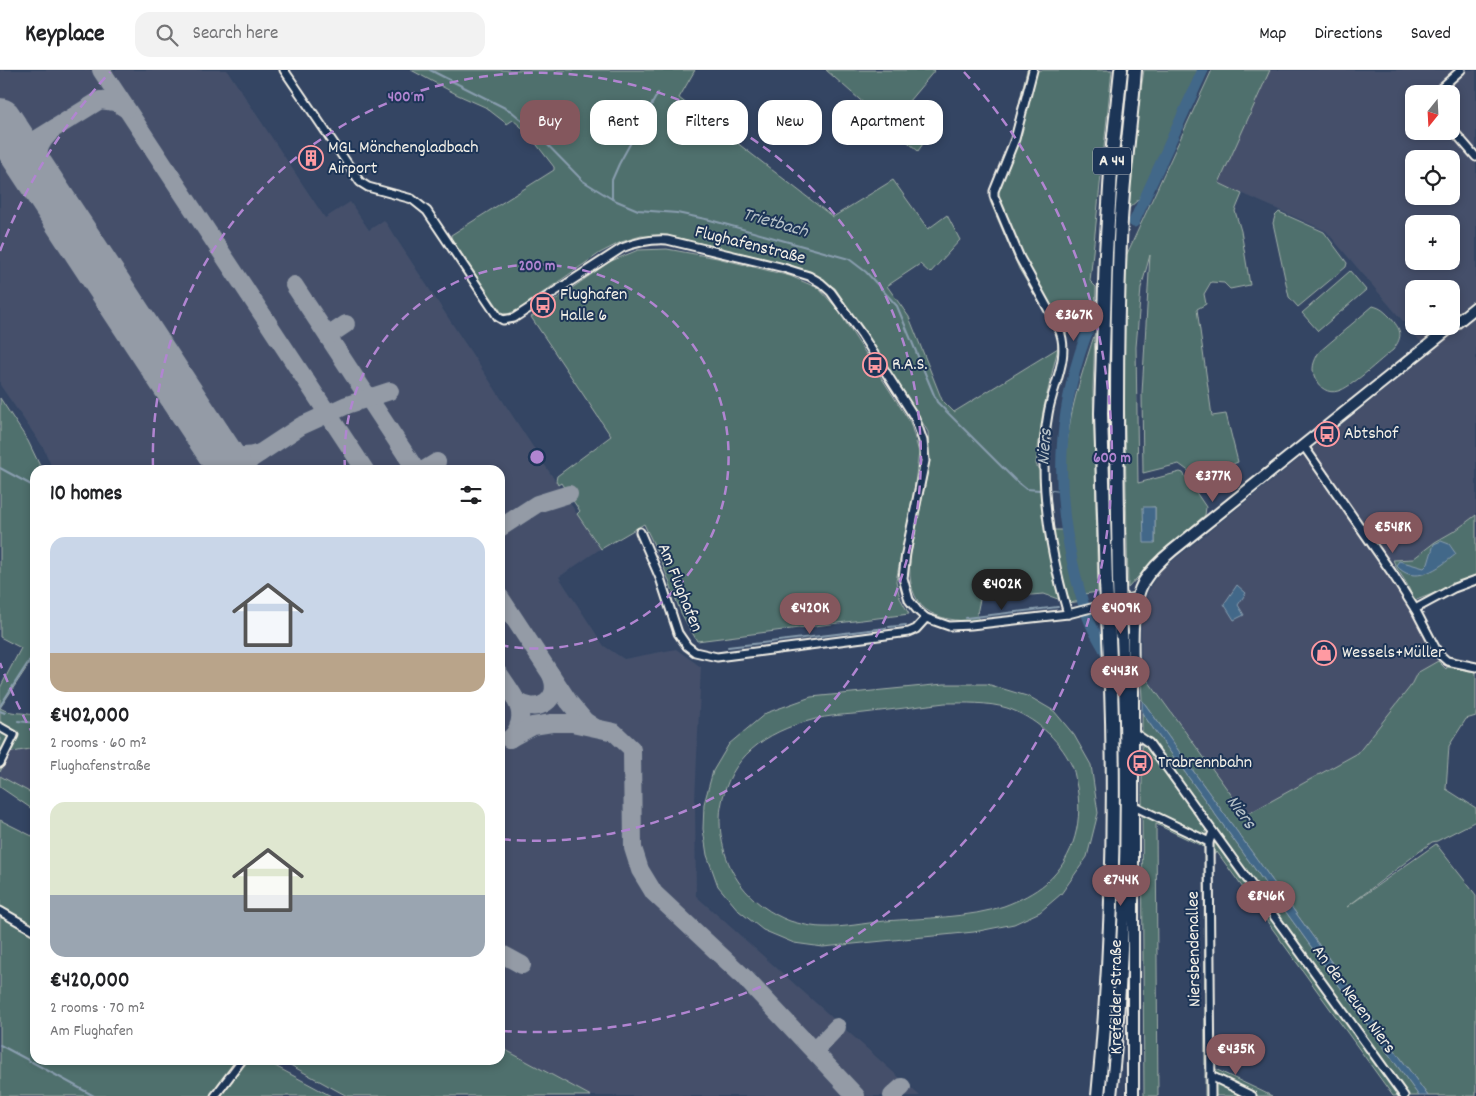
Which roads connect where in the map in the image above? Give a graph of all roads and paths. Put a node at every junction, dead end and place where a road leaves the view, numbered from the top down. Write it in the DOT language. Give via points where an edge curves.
graph roads {
  1 [pos="284,70"];
  2 [pos="1033,70"];
  3 [pos="1122,70"];
  4 [pos="1135,70"];
  5 [pos="1460,70"];
  6 [pos="1444,85"];
  7 [pos="1460,138"];
  8 [pos="1476,157"];
  9 [pos="1476,306"];
  10 [pos="1303,445"];
  11 [pos="640,532"];
  12 [pos="1476,580"];
  13 [pos="1138,596"];
  14 [pos="1415,609"];
  15 [pos="1072,613"];
  16 [pos="926,618"];
  17 [pos="1476,667"];
  18 [pos="0,727"];
  19 [pos="1133,732"];
  20 [pos="0,763"];
  21 [pos="1134,806"];
  22 [pos="1213,832"];
  23 [pos="1209,842"];
  24 [pos="0,912"];
  25 [pos="30,928"];
  26 [pos="238,1065"];
  27 [pos="1211,1076"];
  28 [pos="1247,1095"];
  29 [pos="215,1096"];
  30 [pos="1098,1096"];
  31 [pos="1110,1096"];
  32 [pos="1133,1096"];
  33 [pos="1211,1096"];
  34 [pos="1404,1096"];
  1 -- 16 [label="street, Flughafenstraße" via="360,182 373,189 412,199 427,210 503,320 514,318 622,248 652,240 667,240 780,267 821,283 840,302 883,366 915,418 923,441 925,461 903,578 909,600"];
  2 -- 15 [label="street" via="1015,139 994,196 1020,258 1063,341 1048,414 1044,463 1053,548"];
  3 -- 30 [label="highway, A 44, bridge" via="1112,155 1101,413 1109,633 1111,883"];
  4 -- 31 [label="highway, A 44, bridge" via="1122,218 1117,358 1124,859 1120,978"];
  5 -- 6 [label="street"];
  7 -- 8 [label="street"];
  9 -- 10 [label="street, Krefelder Straße"];
  10 -- 13 [label="street, Krefelder Straße" via="1160,561 1144,581"];
  10 -- 14 [label="street"];
  11 -- 16 [label="street, Am Flughafen" via="660,578 678,633 695,652 717,657 909,632"];
  12 -- 14 [label="street"];
  13 -- 15 [label="street, Flughafenstraße"];
  13 -- 19 [label="street, Krefelder Straße" via="1134,621"];
  14 -- 17 [label="street" via="1438,653 1447,661"];
  15 -- 16 [label="street, Flughafenstraße" via="949,626"];
  18 -- 20 [label="street" via="14,735"];
  19 -- 21 [label="street, Krefelder Straße"];
  19 -- 22 [label="street, An der Neuen Niers" via="1149,743"];
  21 -- 23 [label="street"];
  21 -- 32 [label="street, Krefelder Straße"];
  22 -- 23 [label="street, Niersbendenallee"];
  22 -- 34 [label="street, An der Neuen Niers"];
  23 -- 27 [label="street, Niersbendenallee"];
  24 -- 25 [label="street"];
  26 -- 29 [label="street"];
  27 -- 28 [label="street"];
  27 -- 33 [label="street, Niersbendenallee"];
}
